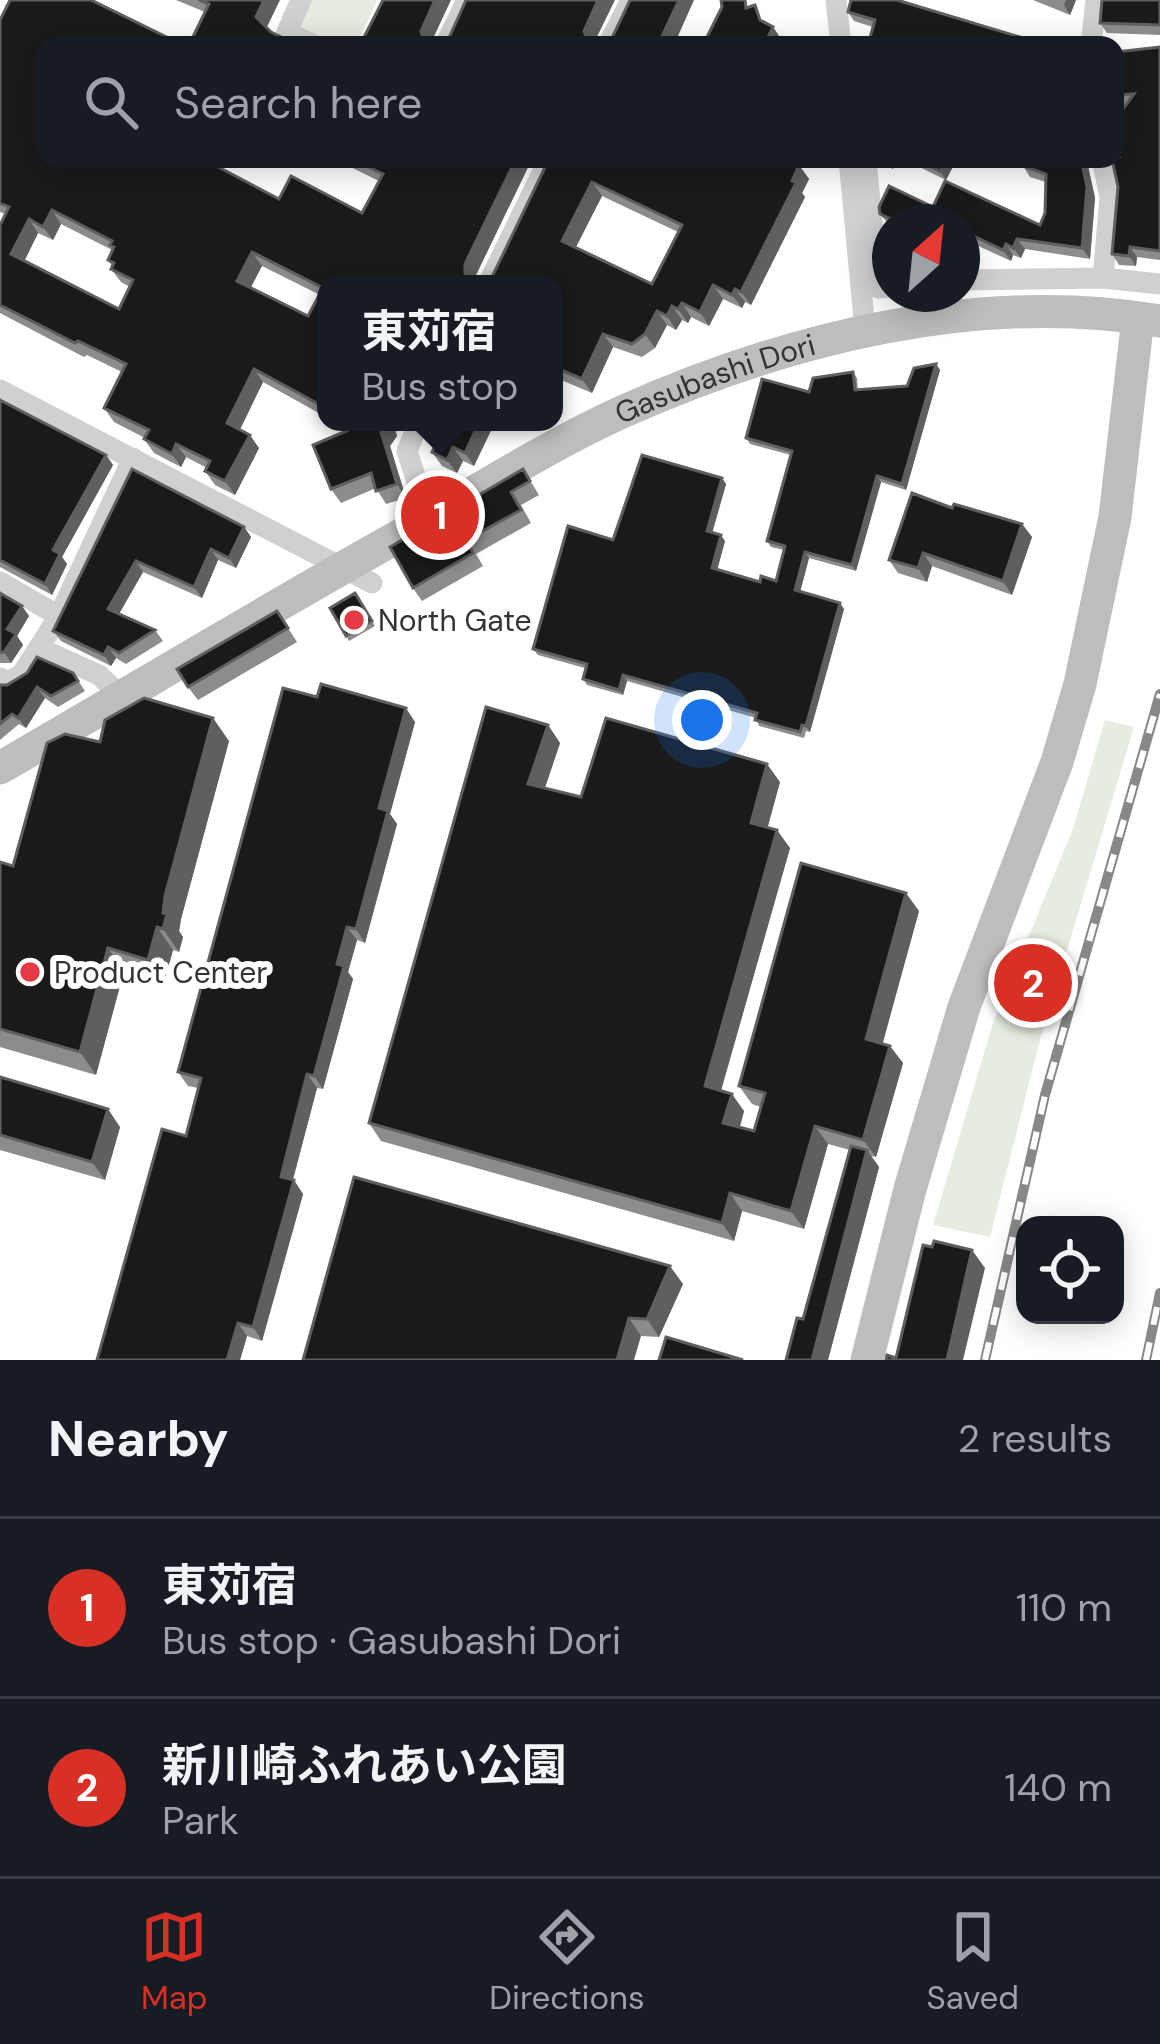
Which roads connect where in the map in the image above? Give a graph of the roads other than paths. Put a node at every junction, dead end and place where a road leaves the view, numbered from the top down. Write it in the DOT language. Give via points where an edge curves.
graph roads {
  1 [pos="301,0"];
  2 [pos="467,0"];
  3 [pos="631,0"];
  4 [pos="836,0"];
  5 [pos="1096,0"];
  6 [pos="295,36"];
  7 [pos="449,36"];
  8 [pos="613,36"];
  9 [pos="841,36"];
  10 [pos="1092,36"];
  11 [pos="544,168"];
  12 [pos="851,168"];
  13 [pos="867,168"];
  14 [pos="1104,168"];
  15 [pos="872,223"];
  16 [pos="492,275"];
  17 [pos="1103,278"];
  18 [pos="980,280"];
  19 [pos="1160,284"];
  20 [pos="1149,320"];
  21 [pos="865,330"];
  22 [pos="0,391"];
  23 [pos="415,431"];
  24 [pos="134,458"];
  25 [pos="429,519"];
  26 [pos="359,574"];
  27 [pos="0,582"];
  28 [pos="59,616"];
  29 [pos="39,648"];
  30 [pos="0,678"];
  31 [pos="122,698"];
  32 [pos="0,768"];
  33 [pos="867,1360"];
  1 -- 6 [label="street" via="286,32"];
  2 -- 7 [label="street"];
  3 -- 8 [label="street"];
  4 -- 9 [label="street"];
  5 -- 10 [label="street"];
  11 -- 16 [label="street"];
  12 -- 21 [label="street"];
  13 -- 15 [label="street"];
  14 -- 17 [label="street" via="1110,197"];
  17 -- 18 [label="street"];
  17 -- 19 [label="street"];
  20 -- 21 [label="main road, Gasubashi Dori" via="1018,313"];
  20 -- 33 [label="main road" via="1080,684 964,1007"];
  21 -- 25 [label="main road, Gasubashi Dori" via="620,413"];
  22 -- 24 [label="street"];
  23 -- 25 [label="street" via="406,451"];
  24 -- 26 [label="street"];
  24 -- 28 [label="street"];
  25 -- 26 [label="main road, Gasubashi Dori"];
  26 -- 31 [label="main road, Gasubashi Dori"];
  27 -- 28 [label="street"];
  28 -- 29 [label="street"];
  29 -- 30 [label="street" via="22,674"];
  29 -- 31 [label="street" via="99,675"];
  31 -- 32 [label="main road, Gasubashi Dori"];
}
